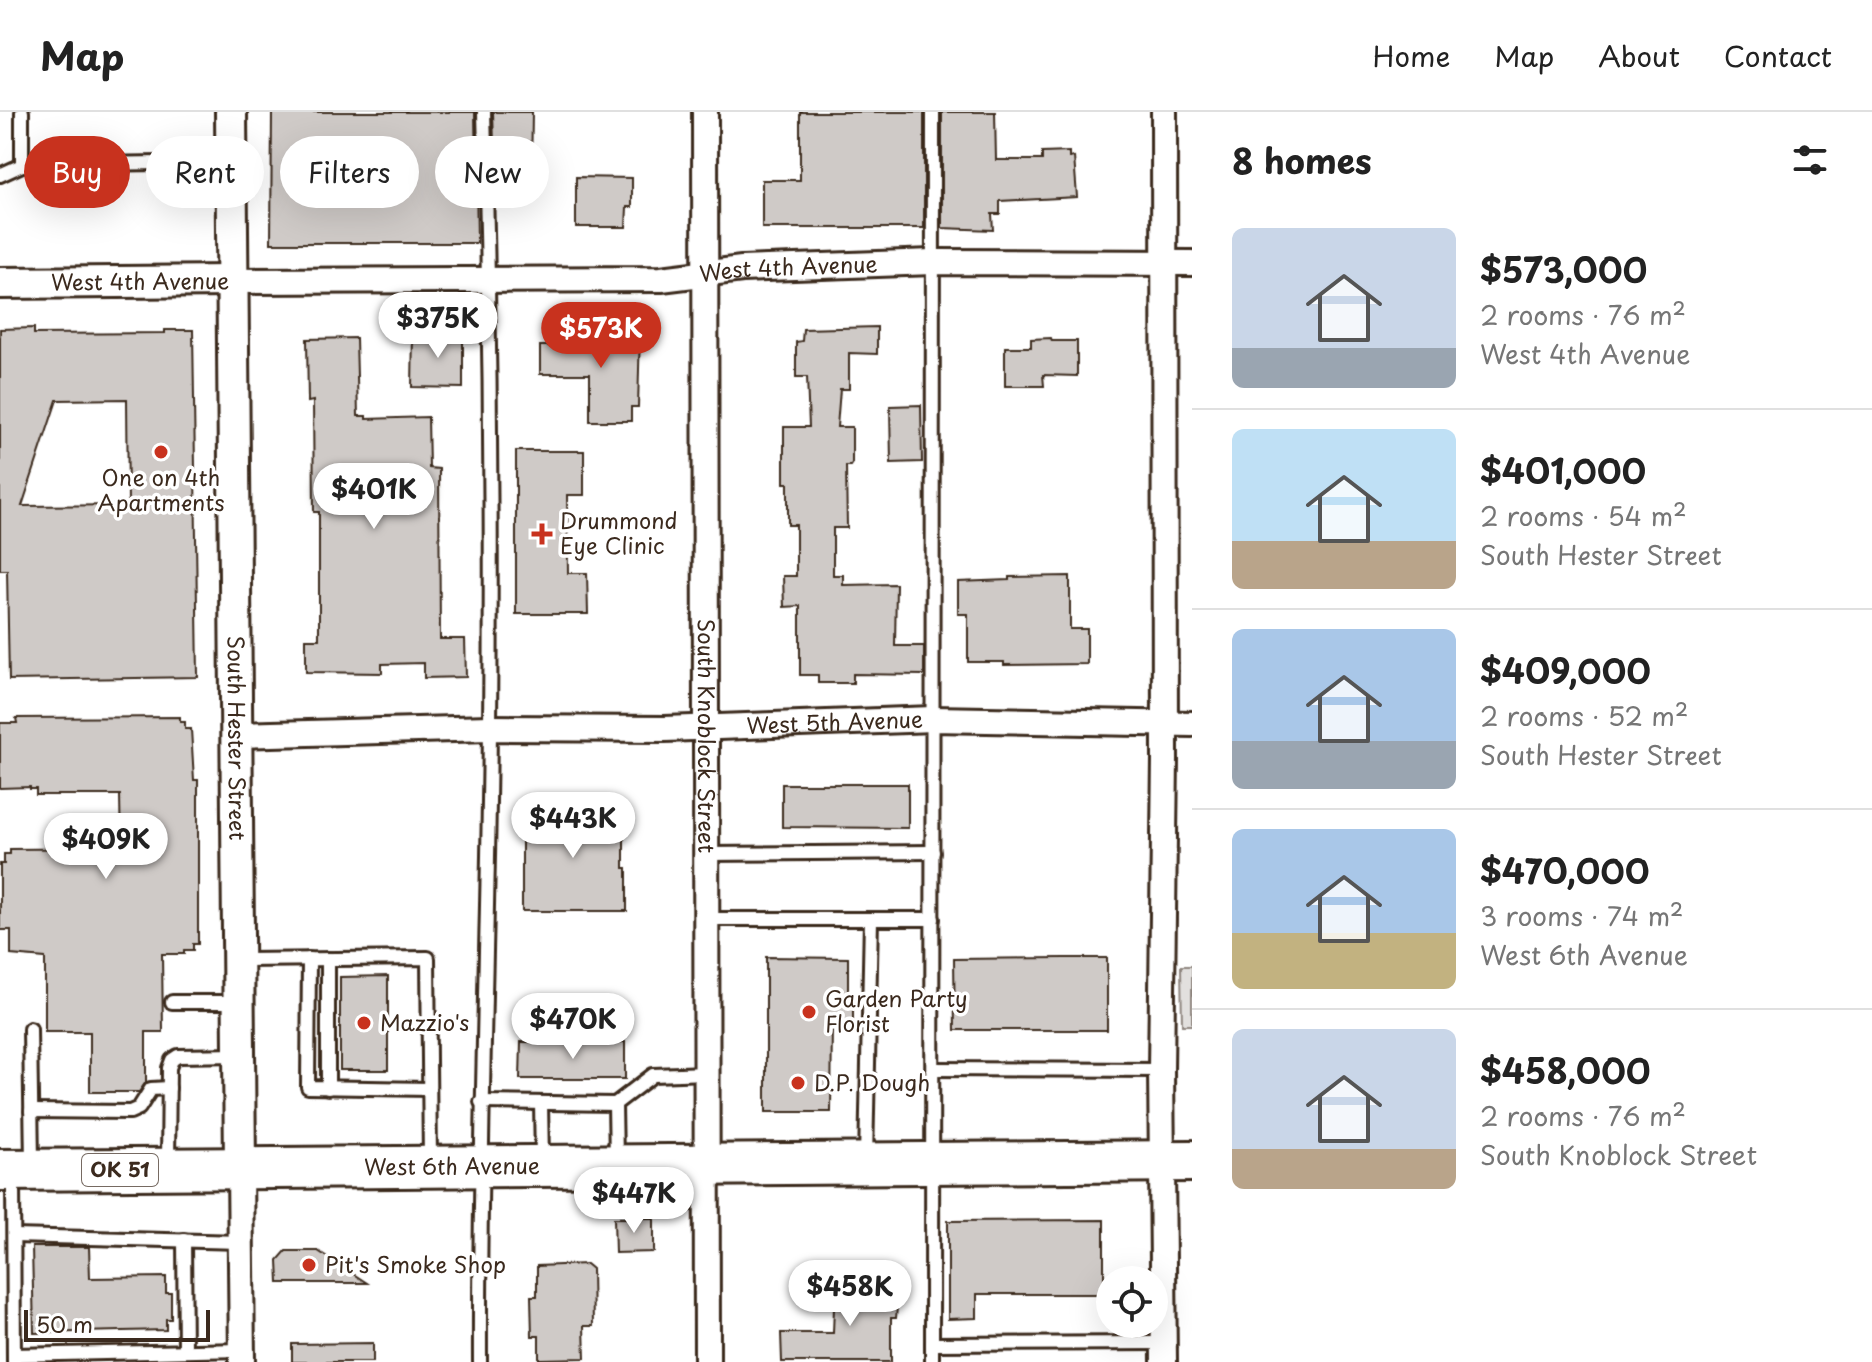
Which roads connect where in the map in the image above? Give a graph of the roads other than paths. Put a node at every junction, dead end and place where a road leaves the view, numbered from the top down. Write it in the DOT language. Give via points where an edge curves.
graph roads {
  1 [pos="22,112"];
  2 [pos="231,112"];
  3 [pos="484,112"];
  4 [pos="705,112"];
  5 [pos="933,112"];
  6 [pos="1164,112"];
  7 [pos="231,136"];
  8 [pos="146,163"];
  9 [pos="22,165"];
  10 [pos="0,175"];
  11 [pos="232,208"];
  12 [pos="933,262"];
  13 [pos="1192,263"];
  14 [pos="1165,264"];
  15 [pos="707,273"];
  16 [pos="233,281"];
  17 [pos="489,281"];
  18 [pos="0,283"];
  19 [pos="933,719"];
  20 [pos="1164,724"];
  21 [pos="1192,724"];
  22 [pos="707,726"];
  23 [pos="490,728"];
  24 [pos="237,735"];
  25 [pos="933,852"];
  26 [pos="707,854"];
  27 [pos="707,919"];
  28 [pos="871,919"];
  29 [pos="933,919"];
  30 [pos="309,959"];
  31 [pos="328,959"];
  32 [pos="238,960"];
  33 [pos="172,1002"];
  34 [pos="239,1002"];
  35 [pos="30,1029"];
  36 [pos="239,1055"];
  37 [pos="933,1069"];
  38 [pos="1161,1070"];
  39 [pos="707,1073"];
  40 [pos="169,1088"];
  41 [pos="328,1088"];
  42 [pos="429,1089"];
  43 [pos="481,1102"];
  44 [pos="541,1103"];
  45 [pos="615,1104"];
  46 [pos="31,1111"];
  47 [pos="1177,1161"];
  48 [pos="933,1162"];
  49 [pos="866,1163"];
  50 [pos="707,1164"];
  51 [pos="616,1165"];
  52 [pos="480,1166"];
  53 [pos="542,1166"];
  54 [pos="430,1167"];
  55 [pos="240,1168"];
  56 [pos="168,1169"];
  57 [pos="15,1170"];
  58 [pos="14,1236"];
  59 [pos="184,1240"];
  60 [pos="241,1242"];
  61 [pos="932,1344"];
  62 [pos="185,1351"];
  63 [pos="1164,1352"];
  64 [pos="242,1356"];
  65 [pos="14,1358"];
  66 [pos="480,1362"];
  67 [pos="707,1362"];
  68 [pos="932,1362"];
  1 -- 9 [label="lane"];
  2 -- 7 [label="street, South Hester Street"];
  3 -- 17 [label="lane"];
  4 -- 15 [label="street, South Knoblock Street"];
  5 -- 12 [label="lane"];
  6 -- 14 [label="street"];
  8 -- 9 [label="lane"];
  9 -- 10 [label="lane"];
  11 -- 16 [label="street, South Hester Street"];
  12 -- 14 [label="street, West 4th Avenue"];
  12 -- 15 [label="street, West 4th Avenue"];
  12 -- 19 [label="lane"];
  13 -- 14 [label="street, West 4th Avenue"];
  14 -- 20 [label="street"];
  15 -- 17 [label="street, West 4th Avenue" via="661,279"];
  15 -- 22 [label="street, South Knoblock Street"];
  16 -- 17 [label="street, West 4th Avenue"];
  16 -- 18 [label="street, West 4th Avenue"];
  16 -- 24 [label="street, South Hester Street"];
  17 -- 23 [label="lane"];
  19 -- 20 [label="street, West 5th Avenue"];
  19 -- 22 [label="street, West 5th Avenue"];
  19 -- 25 [label="lane"];
  20 -- 21 [label="street, West 5th Avenue"];
  20 -- 38 [label="street"];
  22 -- 23 [label="street, West 5th Avenue"];
  22 -- 26 [label="street, South Knoblock Street"];
  23 -- 24 [label="street, West 5th Avenue"];
  23 -- 43 [label="lane"];
  24 -- 32 [label="street, South Hester Street"];
  25 -- 26 [label="lane"];
  25 -- 29 [label="lane"];
  26 -- 27 [label="street, South Knoblock Street"];
  27 -- 28 [label="lane"];
  27 -- 39 [label="street, South Knoblock Street"];
  28 -- 29 [label="lane"];
  28 -- 49 [label="lane"];
  29 -- 37 [label="lane"];
  30 -- 31 [label="lane"];
  30 -- 32 [label="lane"];
  30 -- 41 [label="lane" via="308,1087"];
  31 -- 41 [label="lane"];
  31 -- 42 [label="lane" via="428,958"];
  32 -- 34 [label="street, South Hester Street"];
  33 -- 34 [label="lane"];
  34 -- 36 [label="street, South Hester Street"];
  35 -- 46 [label="lane"];
  36 -- 40 [label="lane" via="178,1056 169,1068"];
  36 -- 55 [label="street, South Hester Street"];
  37 -- 38 [label="lane"];
  37 -- 48 [label="lane"];
  38 -- 47 [label="street"];
  39 -- 45 [label="lane" via="653,1075"];
  39 -- 50 [label="street, South Knoblock Street"];
  40 -- 46 [label="lane" via="151,1089 130,1112"];
  40 -- 56 [label="lane"];
  41 -- 42 [label="lane"];
  42 -- 54 [label="lane"];
  43 -- 44 [label="lane"];
  43 -- 52 [label="lane"];
  44 -- 45 [label="lane"];
  44 -- 53 [label="lane"];
  45 -- 51 [label="lane"];
  46 -- 57 [label="lane"];
  47 -- 48 [label="highway, West 6th Avenue / OK 51"];
  47 -- 63 [label="street"];
  48 -- 49 [label="highway, West 6th Avenue / OK 51"];
  48 -- 61 [label="lane"];
  49 -- 50 [label="highway, West 6th Avenue / OK 51"];
  50 -- 51 [label="highway, West 6th Avenue / OK 51"];
  50 -- 67 [label="street, South Knoblock Street"];
  51 -- 53 [label="highway, West 6th Avenue / OK 51"];
  52 -- 53 [label="highway, West 6th Avenue / OK 51"];
  52 -- 54 [label="highway, West 6th Avenue / OK 51"];
  52 -- 66 [label="lane"];
  54 -- 55 [label="highway, West 6th Avenue / OK 51"];
  55 -- 56 [label="highway, West 6th Avenue / OK 51"];
  55 -- 60 [label="street, South Hester Street"];
  56 -- 57 [label="highway, West 6th Avenue / OK 51"];
  57 -- 58 [label="lane"];
  58 -- 59 [label="lane"];
  58 -- 65 [label="lane"];
  59 -- 60 [label="lane"];
  59 -- 62 [label="lane"];
  60 -- 64 [label="street, South Hester Street"];
  61 -- 63 [label="lane"];
  61 -- 68 [label="lane"];
  62 -- 64 [label="lane"];
  62 -- 65 [label="lane"];
}
